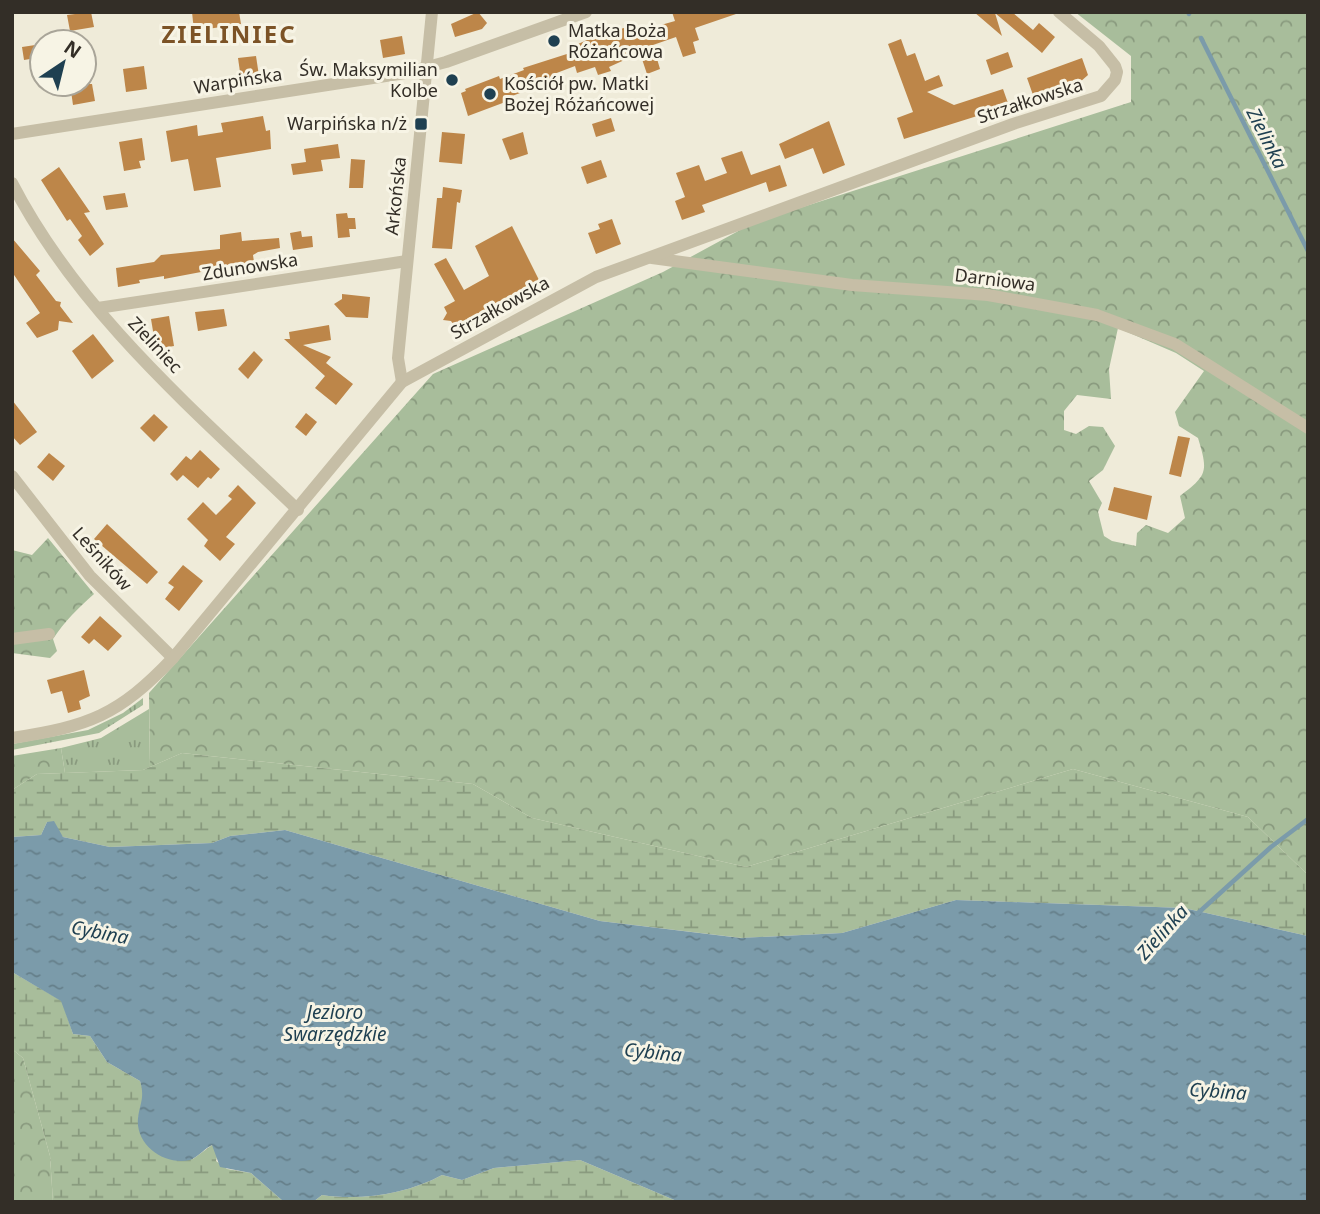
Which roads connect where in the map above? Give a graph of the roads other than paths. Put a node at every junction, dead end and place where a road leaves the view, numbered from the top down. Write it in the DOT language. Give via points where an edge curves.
graph roads {
  1 [pos="432,12"];
  2 [pos="586,12"];
  3 [pos="1059,12"];
  4 [pos="426,67"];
  5 [pos="12,134"];
  6 [pos="12,183"];
  7 [pos="649,257"];
  8 [pos="407,261"];
  9 [pos="98,308"];
  10 [pos="401,382"];
  11 [pos="1308,428"];
  12 [pos="12,476"];
  13 [pos="298,510"];
  14 [pos="49,634"];
  15 [pos="12,639"];
  16 [pos="173,658"];
  17 [pos="12,738"];
  1 -- 4 [label="street, Arkońska"];
  2 -- 4 [label="street, Warpińska"];
  3 -- 7 [label="street, Strzałkowska" via="1110,57 1117,72 1106,92"];
  4 -- 5 [label="street, Warpińska"];
  4 -- 8 [label="street, Arkońska"];
  6 -- 9 [label="street, Zieliniec" via="47,243"];
  7 -- 10 [label="street, Strzałkowska" via="542,304"];
  7 -- 11 [label="street, Darniowa" via="852,285 988,296 1097,315 1175,344"];
  8 -- 9 [label="street, Zdunowska"];
  8 -- 10 [label="street, Arkońska" via="398,358"];
  9 -- 13 [label="street, Zieliniec" via="138,355"];
  10 -- 13 [label="street, Strzałkowska"];
  12 -- 16 [label="street, Leśników" via="90,576"];
  13 -- 16 [label="street, Strzałkowska"];
  14 -- 15 [label="street"];
  16 -- 17 [label="street, Strzałkowska" via="140,691 106,715 70,728"];
}
